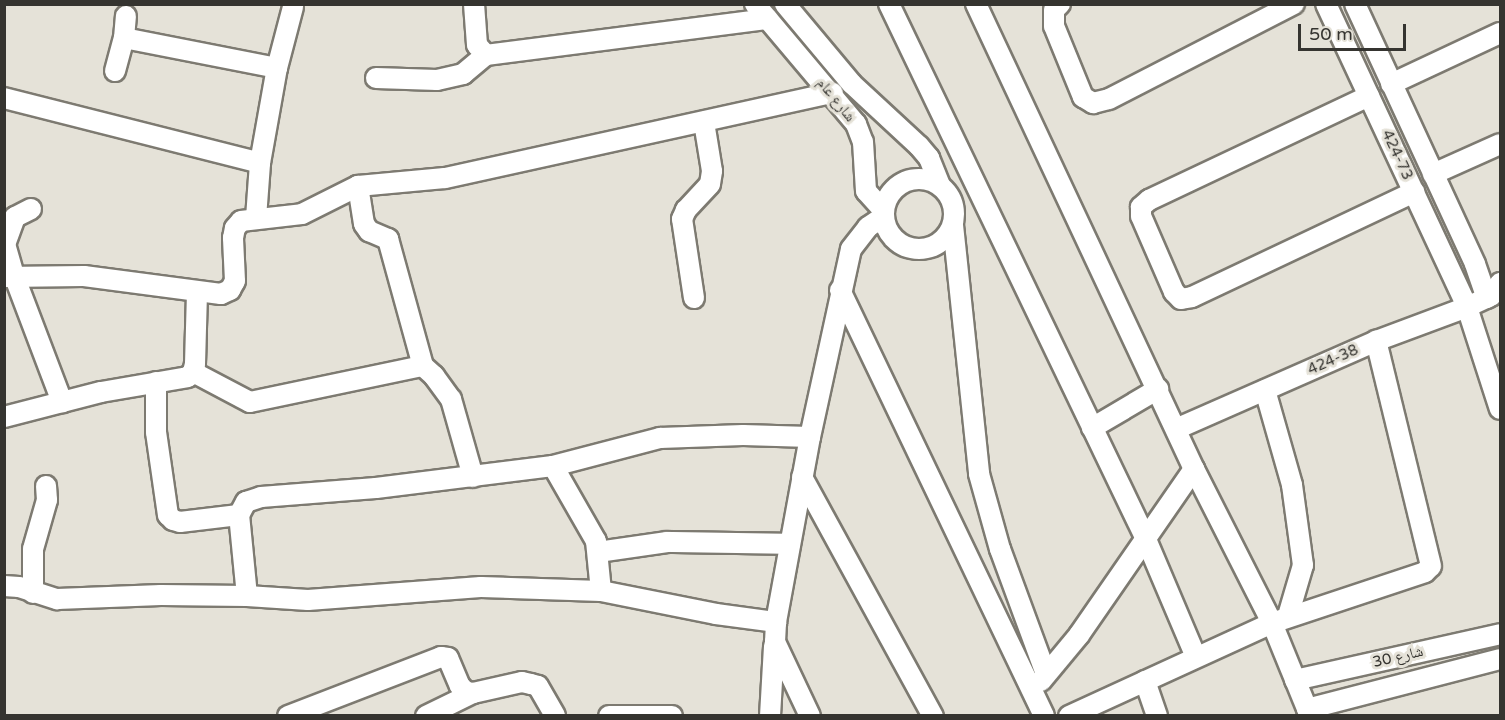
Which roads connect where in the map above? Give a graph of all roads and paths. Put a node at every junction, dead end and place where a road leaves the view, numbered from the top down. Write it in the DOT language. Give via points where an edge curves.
graph roads {
  1 [pos="474,4"];
  2 [pos="785,4"];
  3 [pos="889,4"];
  4 [pos="976,4"];
  5 [pos="1060,4"];
  6 [pos="1294,4"];
  7 [pos="1326,4"];
  8 [pos="1354,4"];
  9 [pos="293,7"];
  10 [pos="761,12"];
  11 [pos="126,16"];
  12 [pos="1500,33"];
  13 [pos="124,38"];
  14 [pos="486,55"];
  15 [pos="278,68"];
  16 [pos="115,71"];
  17 [pos="376,78"];
  18 [pos="1391,84"];
  19 [pos="833,93"];
  20 [pos="1369,96"];
  21 [pos="4,98"];
  22 [pos="704,122"];
  23 [pos="1500,144"];
  24 [pos="260,163"];
  25 [pos="1433,174"];
  26 [pos="971,175"];
  27 [pos="358,186"];
  28 [pos="945,191"];
  29 [pos="1414,192"];
  30 [pos="31,209"];
  31 [pos="884,213"];
  32 [pos="256,218"];
  33 [pos="953,225"];
  34 [pos="10,277"];
  35 [pos="840,290"];
  36 [pos="197,293"];
  37 [pos="1495,294"];
  38 [pos="694,298"];
  39 [pos="1467,307"];
  40 [pos="1376,341"];
  41 [pos="423,366"];
  42 [pos="193,372"];
  43 [pos="156,382"];
  44 [pos="1158,390"];
  45 [pos="1265,390"];
  46 [pos="62,402"];
  47 [pos="1500,409"];
  48 [pos="4,417"];
  49 [pos="1092,428"];
  50 [pos="1176,429"];
  51 [pos="810,437"];
  52 [pos="553,466"];
  53 [pos="1194,469"];
  54 [pos="473,477"];
  55 [pos="802,477"];
  56 [pos="46,486"];
  57 [pos="239,515"];
  58 [pos="1144,537"];
  59 [pos="790,544"];
  60 [pos="598,552"];
  61 [pos="4,586"];
  62 [pos="602,591"];
  63 [pos="33,593"];
  64 [pos="247,596"];
  65 [pos="1280,620"];
  66 [pos="776,622"];
  67 [pos="1500,634"];
  68 [pos="775,642"];
  69 [pos="1196,657"];
  70 [pos="1500,659"];
  71 [pos="1046,674"];
  72 [pos="1145,681"];
  73 [pos="1295,681"];
  74 [pos="1034,690"];
  75 [pos="473,693"];
  76 [pos="1308,712"];
  77 [pos="288,716"];
  78 [pos="426,716"];
  79 [pos="555,716"];
  80 [pos="609,716"];
  81 [pos="672,716"];
  82 [pos="770,716"];
  83 [pos="810,716"];
  84 [pos="933,716"];
  85 [pos="1044,716"];
  86 [pos="1070,716"];
  87 [pos="1157,716"];
  1 -- 14 [label="street" via="477,45"];
  2 -- 28 [label="street, شارع عام" via="852,84 929,158"];
  3 -- 26 [label="street"];
  4 -- 44 [label="street"];
  5 -- 6 [label="street" via="1054,10 1054,26 1083,97 1093,103 1109,99"];
  7 -- 20 [label="street, 424-73"];
  8 -- 18 [label="street, 424-73"];
  9 -- 15 [label="street"];
  10 -- 14 [label="street"];
  10 -- 19 [label="street, شارع عام"];
  11 -- 13 [label="street"];
  12 -- 18 [label="street"];
  13 -- 15 [label="street"];
  13 -- 16 [label="street"];
  14 -- 17 [label="street" via="463,74 437,80"];
  15 -- 24 [label="street"];
  18 -- 25 [label="street, 424-73"];
  19 -- 22 [label="street"];
  19 -- 31 [label="street, شارع عام" via="856,124 863,142 866,191"];
  20 -- 29 [label="street, 424-73"];
  20 -- 29 [label="street" via="1141,207 1141,216 1174,292 1181,299 1192,297"];
  21 -- 24 [label="street"];
  22 -- 27 [label="street" via="445,178"];
  22 -- 38 [label="street" via="712,171 710,184 682,219"];
  23 -- 25 [label="street"];
  24 -- 32 [label="street"];
  25 -- 37 [label="street, 424-73" via="1475,264"];
  26 -- 28 [label="street"];
  26 -- 49 [label="street"];
  27 -- 32 [label="street" via="302,213"];
  27 -- 41 [label="street" via="364,224 369,231 388,239"];
  28 -- 31 [label="street" via="926,179 905,182 888,196"];
  28 -- 33 [label="street" via="954,210"];
  29 -- 39 [label="street, 424-73"];
  30 -- 34 [label="street" via="15,217 5,244"];
  31 -- 33 [label="street" via="887,230 908,247 922,249 940,241"];
  31 -- 35 [label="street" via="851,249"];
  32 -- 36 [label="street" via="241,221 235,228 235,281 230,290 221,294"];
  33 -- 71 [label="street" via="979,474 1000,549"];
  34 -- 36 [label="street" via="84,276"];
  34 -- 46 [label="street"];
  35 -- 51 [label="street"];
  35 -- 74 [label="street"];
  36 -- 42 [label="street"];
  37 -- 39 [label="street, 424-38"];
  39 -- 40 [label="street, 424-38"];
  39 -- 47 [label="street, 424-73"];
  40 -- 45 [label="street, 424-38"];
  40 -- 65 [label="street" via="1431,566 1425,572"];
  41 -- 42 [label="street" via="250,402"];
  41 -- 54 [label="street" via="451,399"];
  42 -- 43 [label="street" via="188,377"];
  43 -- 46 [label="street"];
  43 -- 57 [label="street" via="156,432 168,514 180,522"];
  44 -- 49 [label="street"];
  44 -- 50 [label="street"];
  45 -- 50 [label="street, 424-38"];
  45 -- 65 [label="street" via="1292,485 1303,564"];
  46 -- 48 [label="street"];
  49 -- 58 [label="street"];
  50 -- 53 [label="street"];
  51 -- 52 [label="street" via="660,438"];
  51 -- 55 [label="street"];
  52 -- 54 [label="street"];
  52 -- 60 [label="street" via="596,541"];
  53 -- 58 [label="street"];
  53 -- 65 [label="street"];
  54 -- 57 [label="street" via="261,497 246,502"];
  55 -- 59 [label="street"];
  55 -- 84 [label="street"];
  56 -- 63 [label="street" via="47,500 33,549"];
  57 -- 64 [label="street"];
  58 -- 69 [label="street"];
  58 -- 71 [label="street" via="1079,634"];
  59 -- 60 [label="street" via="667,542"];
  59 -- 66 [label="street"];
  60 -- 62 [label="street"];
  61 -- 63 [label="street"];
  62 -- 64 [label="street" via="480,587 308,600"];
  62 -- 66 [label="street"];
  63 -- 64 [label="street" via="57,599"];
  65 -- 69 [label="street"];
  65 -- 73 [label="street"];
  66 -- 68 [label="street"];
  67 -- 73 [label="street, شارع 30"];
  68 -- 82 [label="street"];
  68 -- 83 [label="street"];
  69 -- 72 [label="street"];
  70 -- 76 [label="street, شارع 30"];
  71 -- 74 [label="street"];
  72 -- 86 [label="street"];
  72 -- 87 [label="street"];
  73 -- 76 [label="street"];
  74 -- 85 [label="street"];
  75 -- 77 [label="street" via="459,686 448,658 441,657"];
  75 -- 78 [label="street"];
  75 -- 79 [label="street" via="522,682 531,684 538,686"];
  80 -- 81 [label="street"];
}
